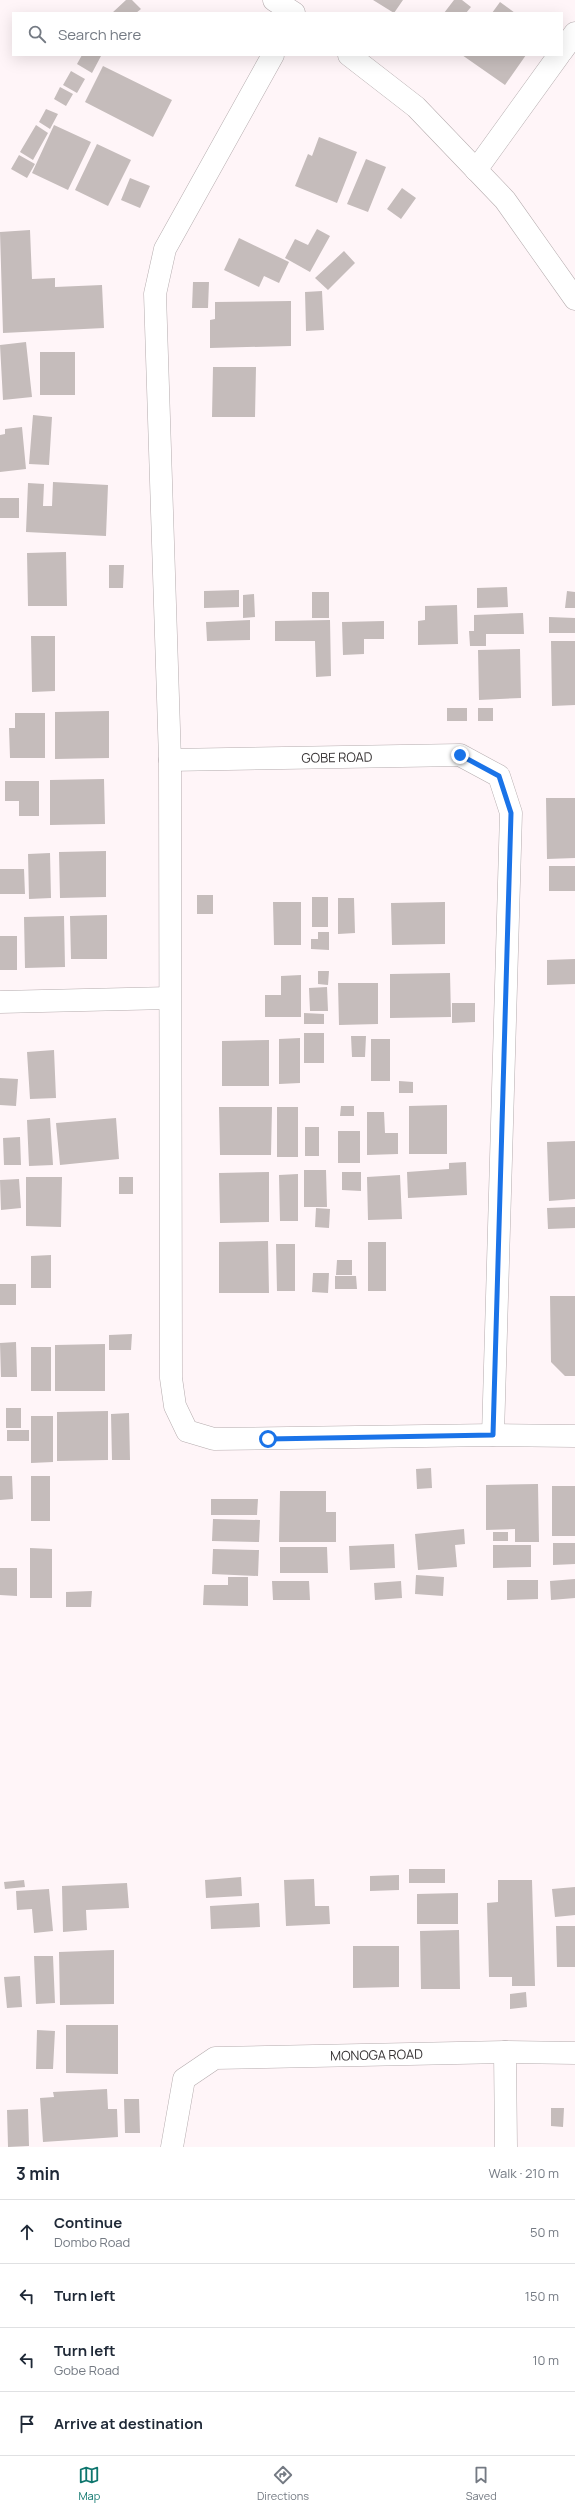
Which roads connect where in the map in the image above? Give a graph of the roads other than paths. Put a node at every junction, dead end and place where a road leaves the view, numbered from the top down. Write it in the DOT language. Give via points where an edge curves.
graph roads {
  1 [pos="274,0"];
  2 [pos="292,12"];
  3 [pos="575,33"];
  4 [pos="563,50"];
  5 [pos="271,56"];
  6 [pos="350,56"];
  7 [pos="558,56"];
  8 [pos="476,170"];
  9 [pos="575,299"];
  10 [pos="170,760"];
  11 [pos="169,998"];
  12 [pos="0,1002"];
  13 [pos="493,1435"];
  14 [pos="575,1436"];
  15 [pos="505,2052"];
  16 [pos="575,2053"];
  17 [pos="172,2147"];
  18 [pos="506,2147"];
  1 -- 2 [label="street"];
  3 -- 4 [label="street"];
  5 -- 10 [label="street" via="165,249 154,294"];
  6 -- 8 [label="street" via="416,107"];
  7 -- 8 [label="street"];
  8 -- 9 [label="street" via="505,200"];
  10 -- 11 [label="street"];
  10 -- 13 [label="street, GOBE ROAD" via="460,755 499,776 511,813"];
  11 -- 12 [label="street"];
  11 -- 13 [label="street" via="171,1378 175,1406 187,1431 214,1439"];
  13 -- 14 [label="street"];
  15 -- 16 [label="street, MONOGA ROAD"];
  15 -- 17 [label="street, MONOGA ROAD" via="215,2058 184,2079"];
  15 -- 18 [label="street"];
}
